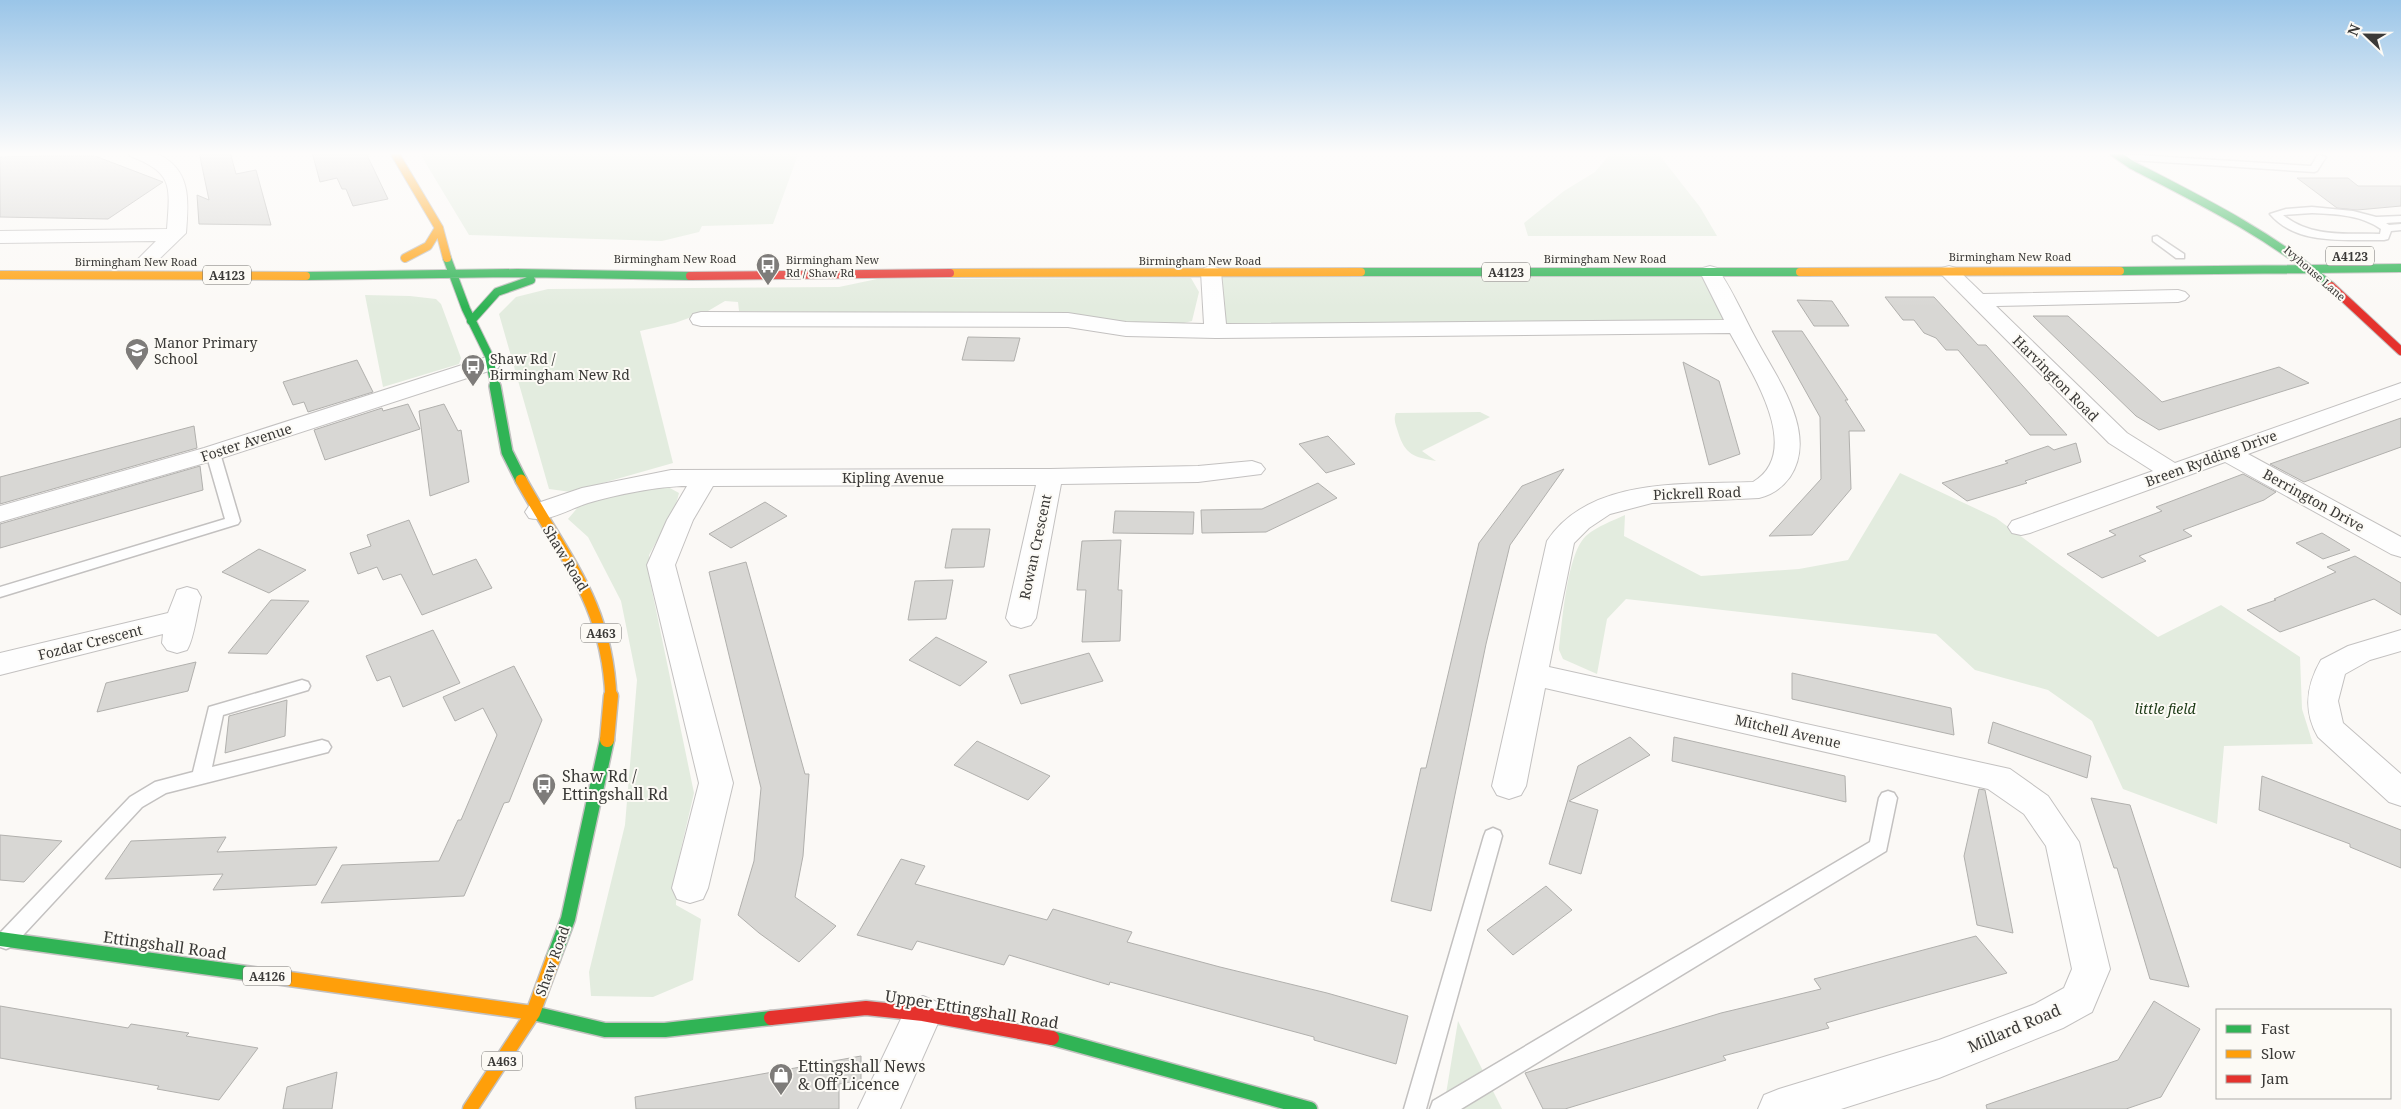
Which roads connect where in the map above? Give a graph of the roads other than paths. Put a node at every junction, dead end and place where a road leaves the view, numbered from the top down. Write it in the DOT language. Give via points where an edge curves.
graph roads {
  1 [pos="178,204"];
  2 [pos="425,204"];
  3 [pos="2207,204"];
  4 [pos="2217,209"];
  5 [pos="2203,212"];
  6 [pos="2401,219"];
  7 [pos="2375,220"];
  8 [pos="2401,227"];
  9 [pos="439,228"];
  10 [pos="2387,228"];
  11 [pos="174,235"];
  12 [pos="0,237"];
  13 [pos="2157,239"];
  14 [pos="2161,256"];
  15 [pos="2184,256"];
  16 [pos="2270,256"];
  17 [pos="2318,256"];
  18 [pos="2299,257"];
  19 [pos="442,258"];
  20 [pos="148,261"];
  21 [pos="1034,261"];
  22 [pos="1064,261"];
  23 [pos="1706,265"];
  24 [pos="1944,267"];
  25 [pos="2312,268"];
  26 [pos="2401,268"];
  27 [pos="1211,272"];
  28 [pos="547,274"];
  29 [pos="0,275"];
  30 [pos="453,275"];
  31 [pos="2178,296"];
  32 [pos="1977,300"];
  33 [pos="715,314"];
  34 [pos="471,321"];
  35 [pos="1737,326"];
  36 [pos="1216,331"];
  37 [pos="2401,351"];
  38 [pos="490,363"];
  39 [pos="2401,390"];
  40 [pos="2226,452"];
  41 [pos="213,453"];
  42 [pos="1252,469"];
  43 [pos="2173,472"];
  44 [pos="705,477"];
  45 [pos="1050,477"];
  46 [pos="538,512"];
  47 [pos="0,514"];
  48 [pos="2021,528"];
  49 [pos="2401,548"];
  50 [pos="0,592"];
  51 [pos="1021,618"];
  52 [pos="181,620"];
  53 [pos="2401,640"];
  54 [pos="0,664"];
  55 [pos="1533,674"];
  56 [pos="302,686"];
  57 [pos="322,748"];
  58 [pos="201,778"];
  59 [pos="1509,786"];
  60 [pos="2401,793"];
  61 [pos="1888,798"];
  62 [pos="2036,805"];
  63 [pos="1493,836"];
  64 [pos="690,888"];
  65 [pos="3,940"];
  66 [pos="533,1013"];
  67 [pos="923,1014"];
  68 [pos="1251,1100"];
  69 [pos="470,1109"];
  70 [pos="879,1109"];
  71 [pos="1310,1109"];
  72 [pos="1416,1109"];
  73 [pos="1441,1109"];
  74 [pos="1779,1109"];
  1 -- 11 [label="street"];
  2 -- 9 [label="main road, Shaw Road"];
  3 -- 4 [label="main road, Ivyhouse Lane"];
  4 -- 5 [label="lane"];
  4 -- 18 [label="main road, Ivyhouse Lane"];
  6 -- 7 [label="lane"];
  7 -- 10 [label="lane"];
  7 -- 10 [label="lane" via="2359,213 2288,211 2275,214 2293,228 2316,235 2384,237"];
  8 -- 10 [label="lane"];
  9 -- 19 [label="main road, Shaw Road"];
  9 -- 19 [label="main road" via="428,246 400,258"];
  11 -- 12 [label="street"];
  11 -- 20 [label="street"];
  13 -- 15 [label="lane"];
  14 -- 15 [label="main road"];
  16 -- 18 [label="main road, A4123"];
  17 -- 18 [label="main road, A4123"];
  18 -- 25 [label="main road, Ivyhouse Lane"];
  19 -- 30 [label="main road, Shaw Road / A463"];
  21 -- 22 [label="main road"];
  23 -- 24 [label="main road, Birmingham New Road / A4123"];
  23 -- 27 [label="main road, Birmingham New Road / A4123"];
  23 -- 35 [label="street, Pickrell Road"];
  24 -- 25 [label="main road, Birmingham New Road / A4123"];
  24 -- 32 [label="street, Harvington Road"];
  25 -- 26 [label="main road, Birmingham New Road / A4123"];
  25 -- 37 [label="main road, Ivyhouse Lane"];
  27 -- 28 [label="main road, Birmingham New Road / A4123"];
  27 -- 36 [label="street, Birmingham New Road"];
  28 -- 30 [label="main road, Birmingham New Road / A4123"];
  28 -- 34 [label="main road" via="497,292"];
  29 -- 30 [label="main road, Birmingham New Road / A4123"];
  30 -- 34 [label="main road, Shaw Road / A463"];
  31 -- 32 [label="street"];
  32 -- 43 [label="street, Harvington Road" via="2118,438"];
  33 -- 36 [label="street" via="1068,320 1126,329"];
  34 -- 38 [label="main road, Shaw Road / A463"];
  35 -- 36 [label="street"];
  35 -- 55 [label="street, Pickrell Road" via="1780,407 1788,431 1787,454 1776,481 1760,490 1643,495 1602,509 1572,526 1561,541"];
  38 -- 41 [label="street, Foster Avenue"];
  38 -- 46 [label="main road, Shaw Road / A463" via="508,452"];
  39 -- 40 [label="street, Breen Rydding Drive"];
  40 -- 43 [label="street, Breen Rydding Drive"];
  40 -- 49 [label="street, Berrington Drive"];
  41 -- 47 [label="street, Foster Avenue"];
  41 -- 50 [label="lane" via="233,521"];
  42 -- 45 [label="street, Kipling Avenue" via="1198,474"];
  43 -- 48 [label="street, Breen Rydding Drive"];
  44 -- 45 [label="street, Kipling Avenue"];
  44 -- 46 [label="street, Kipling Avenue" via="671,478 582,496"];
  44 -- 64 [label="street" via="680,520 661,565 716,782"];
  45 -- 51 [label="street, Rowan Crescent"];
  46 -- 66 [label="main road, Shaw Road / A463" via="578,574 594,606 611,697 607,745 568,919"];
  52 -- 54 [label="street, Fozdar Crescent"];
  53 -- 60 [label="street" via="2359,653 2332,668 2322,702 2329,729"];
  55 -- 59 [label="street, Pickrell Road"];
  55 -- 62 [label="street, Mitchell Avenue" via="1998,778"];
  56 -- 58 [label="lane" via="215,711"];
  57 -- 58 [label="lane"];
  58 -- 65 [label="lane" via="162,787 136,802"];
  61 -- 73 [label="lane" via="1879,846"];
  62 -- 74 [label="street, Millard Road" via="2062,842 2090,969 2078,1000 2050,1016 1939,1059"];
  63 -- 72 [label="lane"];
  65 -- 66 [label="main road, Ettingshall Road / A4126"];
  66 -- 67 [label="main road, Upper Ettingshall Road" via="606,1030 665,1030 866,1008"];
  66 -- 69 [label="main road, A463"];
  67 -- 68 [label="main road, Upper Ettingshall Road" via="1072,1042"];
  67 -- 70 [label="street"];
  68 -- 71 [label="main road, Upper Ettingshall Road"];
}
